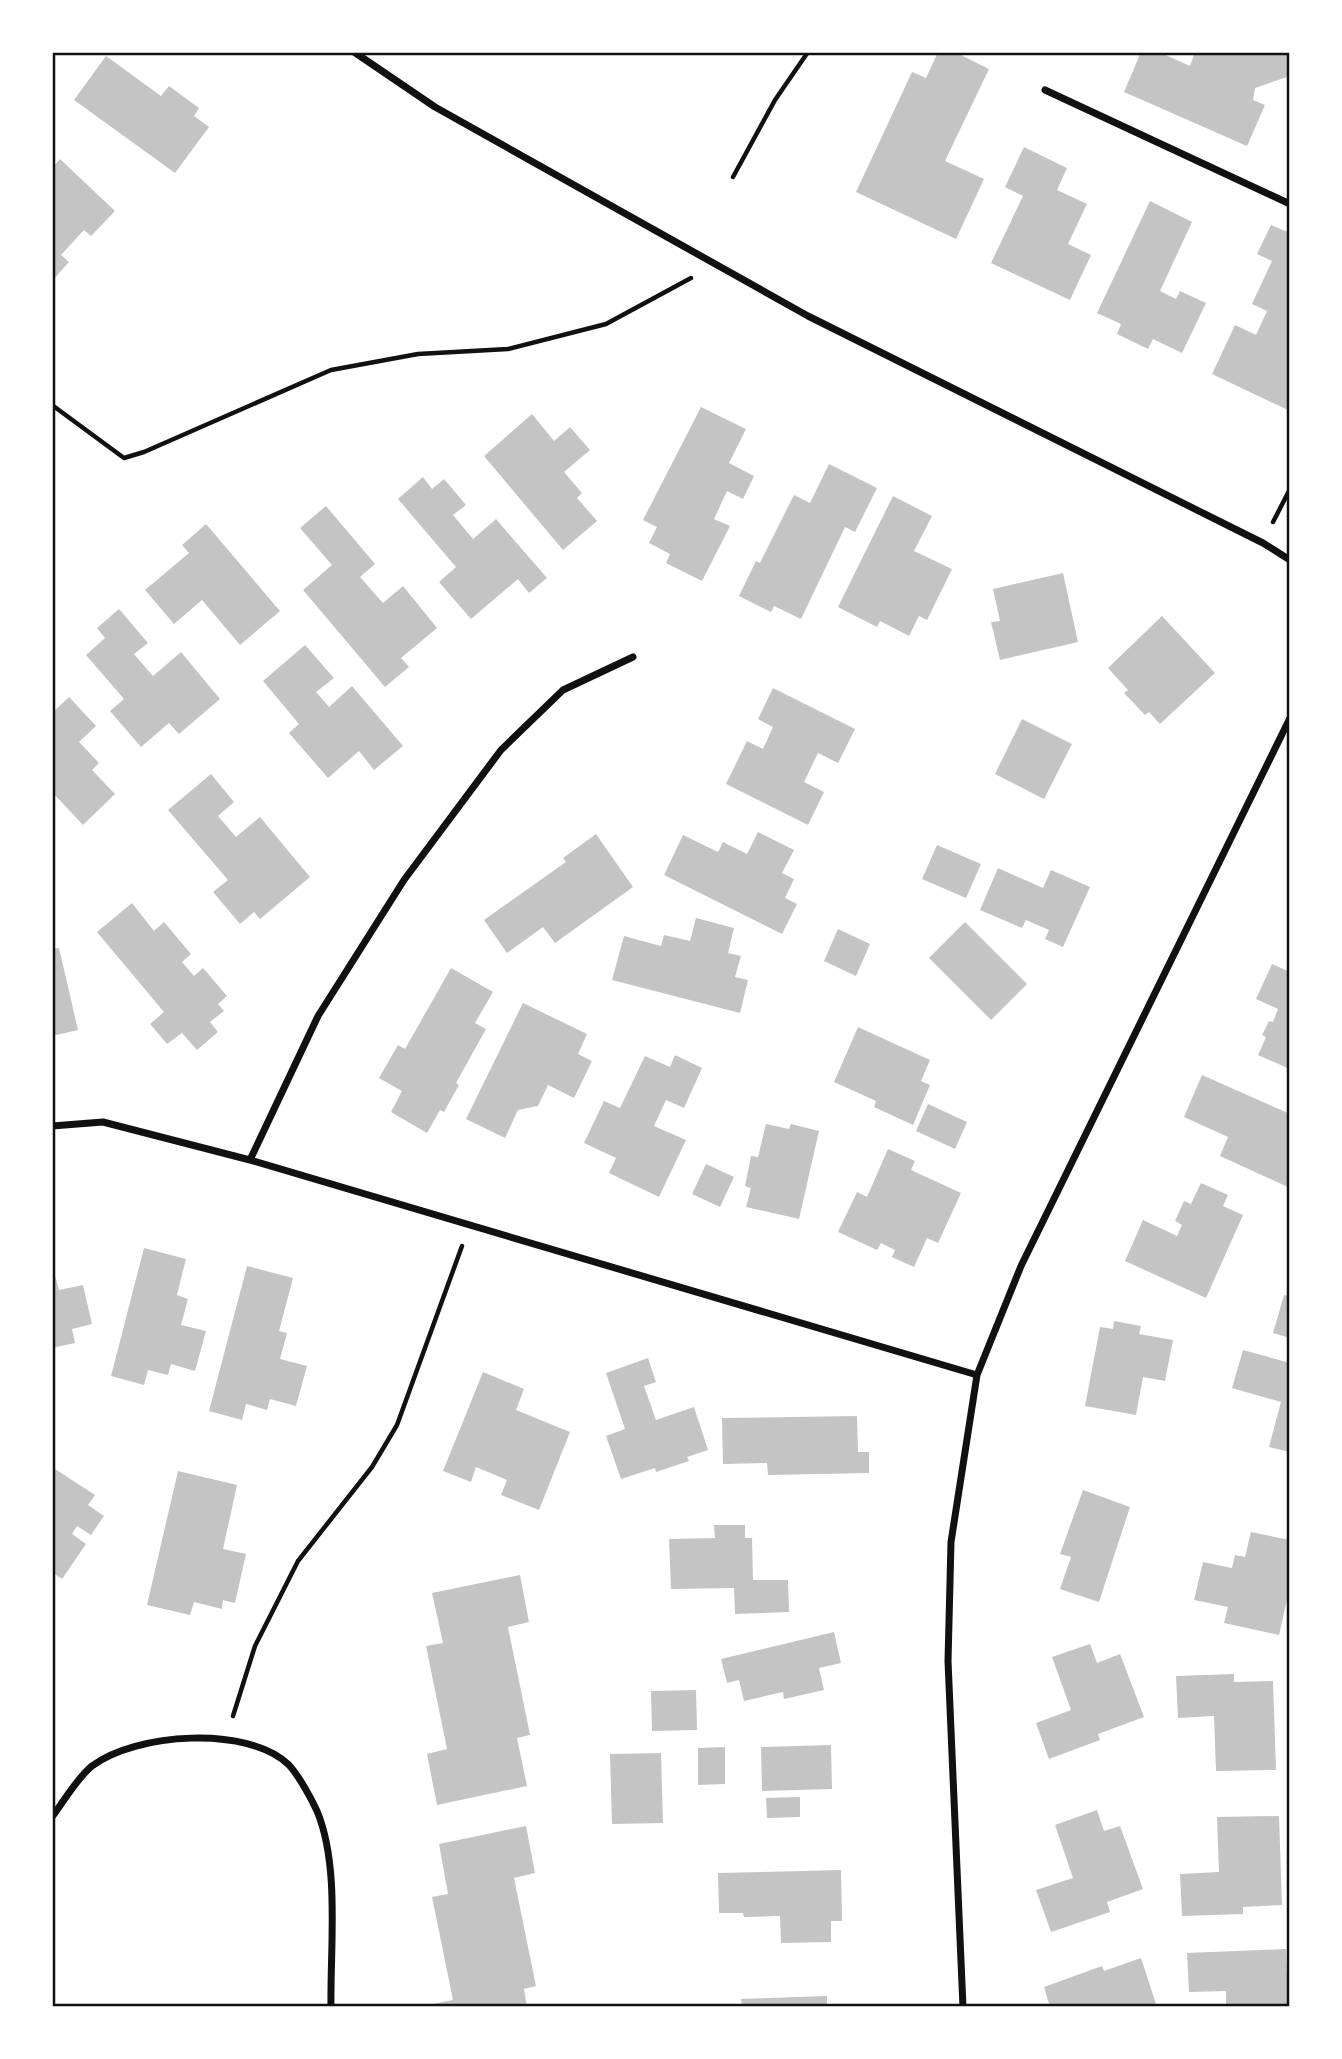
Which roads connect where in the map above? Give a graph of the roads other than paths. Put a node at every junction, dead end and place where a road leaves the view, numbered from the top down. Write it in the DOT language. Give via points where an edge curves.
graph roads {
  1 [pos="354,52"];
  2 [pos="1045,90"];
  3 [pos="1290,204"];
  4 [pos="1290,560"];
  5 [pos="633,657"];
  6 [pos="1290,718"];
  7 [pos="52,1126"];
  8 [pos="250,1160"];
  9 [pos="977,1375"];
  10 [pos="52,1817"];
  11 [pos="331,2007"];
  12 [pos="963,2007"];
  1 -- 4 [label="street" via="435,107 808,316"];
  2 -- 3 [label="street"];
  5 -- 8 [label="street" via="563,690 500,750 404,880 318,1016"];
  6 -- 9 [label="street" via="1021,1266"];
  7 -- 8 [label="street" via="103,1122"];
  8 -- 9 [label="street"];
  9 -- 12 [label="street" via="951,1542 948,1661"];
  10 -- 11 [label="street" via="92,1766 132,1747 181,1738 225,1740 260,1748 289,1765 317,1810 329,1857"];
}
